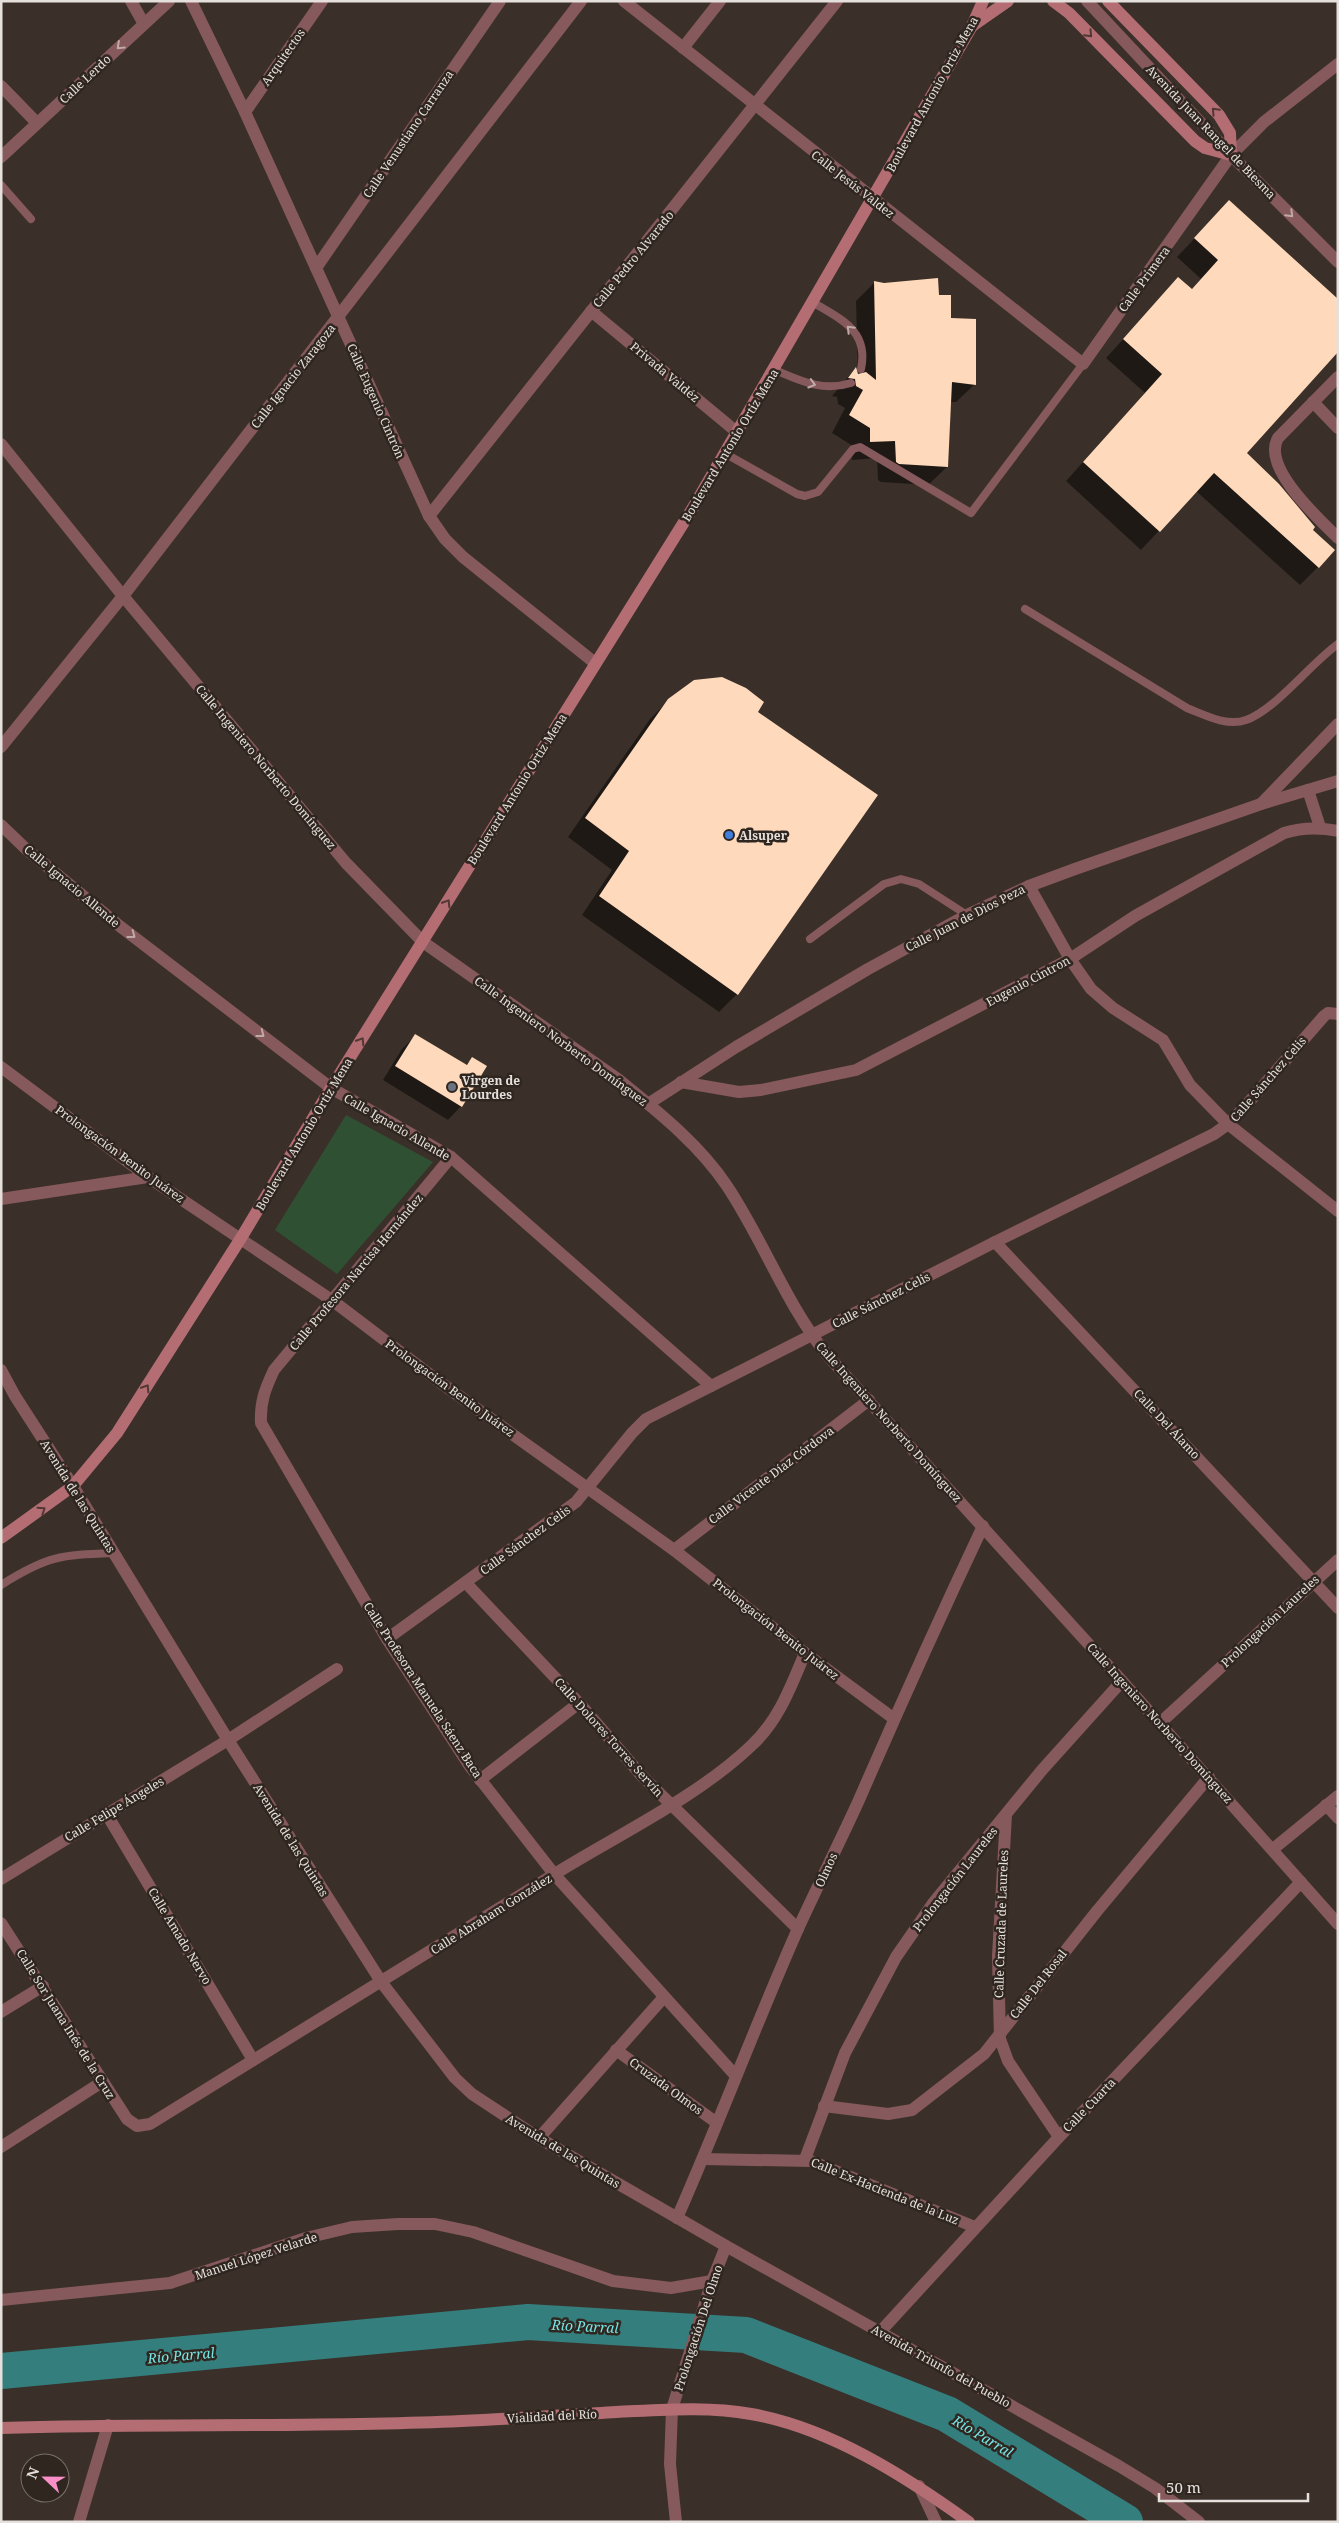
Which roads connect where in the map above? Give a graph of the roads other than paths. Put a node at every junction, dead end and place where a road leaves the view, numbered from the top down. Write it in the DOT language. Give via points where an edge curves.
graph roads {
  1 [pos="132,1"];
  2 [pos="169,1"];
  3 [pos="191,1"];
  4 [pos="322,1"];
  5 [pos="500,1"];
  6 [pos="581,1"];
  7 [pos="624,1"];
  8 [pos="720,1"];
  9 [pos="837,1"];
  10 [pos="983,1"];
  11 [pos="1008,1"];
  12 [pos="1053,1"];
  13 [pos="1086,1"];
  14 [pos="1108,1"];
  15 [pos="144,24"];
  16 [pos="972,26"];
  17 [pos="683,48"];
  18 [pos="1338,64"];
  19 [pos="1,86"];
  20 [pos="755,106"];
  21 [pos="245,112"];
  22 [pos="36,123"];
  23 [pos="1231,155"];
  24 [pos="1,157"];
  25 [pos="1,185"];
  26 [pos="873,200"];
  27 [pos="31,219"];
  28 [pos="1338,262"];
  29 [pos="316,268"];
  30 [pos="814,303"];
  31 [pos="591,311"];
  32 [pos="339,318"];
  33 [pos="1083,364"];
  34 [pos="861,369"];
  35 [pos="775,370"];
  36 [pos="1338,377"];
  37 [pos="851,383"];
  38 [pos="1313,402"];
  39 [pos="1338,428"];
  40 [pos="738,433"];
  41 [pos="1,444"];
  42 [pos="726,454"];
  43 [pos="429,516"];
  44 [pos="1338,538"];
  45 [pos="123,596"];
  46 [pos="1025,609"];
  47 [pos="1338,644"];
  48 [pos="596,663"];
  49 [pos="1338,724"];
  50 [pos="1,747"];
  51 [pos="1338,781"];
  52 [pos="1308,790"];
  53 [pos="1261,804"];
  54 [pos="1,825"];
  55 [pos="1320,827"];
  56 [pos="1338,831"];
  57 [pos="1028,886"];
  58 [pos="966,915"];
  59 [pos="810,939"];
  60 [pos="423,942"];
  61 [pos="1070,958"];
  62 [pos="1336,1014"];
  63 [pos="1,1067"];
  64 [pos="681,1082"];
  65 [pos="332,1088"];
  66 [pos="648,1104"];
  67 [pos="1228,1124"];
  68 [pos="451,1157"];
  69 [pos="148,1177"];
  70 [pos="1,1199"];
  71 [pos="1338,1211"];
  72 [pos="241,1238"];
  73 [pos="995,1242"];
  74 [pos="333,1301"];
  75 [pos="811,1335"];
  76 [pos="1,1370"];
  77 [pos="710,1386"];
  78 [pos="264,1390"];
  79 [pos="869,1400"];
  80 [pos="73,1486"];
  81 [pos="589,1488"];
  82 [pos="983,1526"];
  83 [pos="1,1538"];
  84 [pos="674,1550"];
  85 [pos="113,1553"];
  86 [pos="1338,1560"];
  87 [pos="1314,1580"];
  88 [pos="466,1582"];
  89 [pos="1,1584"];
  90 [pos="1338,1608"];
  91 [pos="387,1639"];
  92 [pos="805,1653"];
  93 [pos="337,1669"];
  94 [pos="1122,1681"];
  95 [pos="579,1703"];
  96 [pos="893,1718"];
  97 [pos="1160,1723"];
  98 [pos="228,1740"];
  99 [pos="1208,1777"];
  100 [pos="480,1780"];
  101 [pos="1338,1796"];
  102 [pos="671,1805"];
  103 [pos="1326,1805"];
  104 [pos="106,1813"];
  105 [pos="1006,1815"];
  106 [pos="1338,1818"];
  107 [pos="1273,1849"];
  108 [pos="554,1874"];
  109 [pos="1,1879"];
  110 [pos="1301,1882"];
  111 [pos="1,1923"];
  112 [pos="1338,1924"];
  113 [pos="798,1929"];
  114 [pos="382,1983"];
  115 [pos="43,1986"];
  116 [pos="664,1997"];
  117 [pos="1,2012"];
  118 [pos="999,2034"];
  119 [pos="616,2050"];
  120 [pos="253,2060"];
  121 [pos="735,2075"];
  122 [pos="102,2082"];
  123 [pos="824,2106"];
  124 [pos="132,2123"];
  125 [pos="717,2123"];
  126 [pos="1059,2137"];
  127 [pos="539,2138"];
  128 [pos="1,2147"];
  129 [pos="704,2159"];
  130 [pos="805,2159"];
  131 [pos="677,2218"];
  132 [pos="975,2227"];
  133 [pos="726,2246"];
  134 [pos="710,2285"];
  135 [pos="1,2300"];
  136 [pos="880,2332"];
  137 [pos="672,2409"];
  138 [pos="108,2425"];
  139 [pos="1,2428"];
  140 [pos="919,2486"];
  141 [pos="78,2522"];
  142 [pos="676,2522"];
  143 [pos="936,2522"];
  144 [pos="969,2522"];
  145 [pos="1200,2522"];
  1 -- 15 [label="street"];
  2 -- 15 [label="street, Calle Lerdo"];
  3 -- 21 [label="street, Calle Eugenio Cintrón"];
  4 -- 21 [label="street, Arquitectos"];
  5 -- 29 [label="street, Calle Venustiano Carranza"];
  6 -- 32 [label="street, Calle Ignacio Zaragoza"];
  7 -- 17 [label="street, Calle Jesús Valdez"];
  8 -- 17 [label="street"];
  9 -- 20 [label="street, Calle Pedro Alvarado"];
  10 -- 16 [label="main road, Boulevard Antonio Ortiz Mena"];
  11 -- 16 [label="main road"];
  12 -- 23 [label="main road, one-way" via="1069,13 1195,141 1205,148"];
  13 -- 23 [label="street, Avenida Juan Rangel de Biesma"];
  23 -- 14 [label="main road, one-way" via="1230,133 1219,115"];
  15 -- 22 [label="street, Calle Lerdo, one-way"];
  16 -- 26 [label="main road, Boulevard Antonio Ortiz Mena"];
  17 -- 20 [label="street, Calle Jesús Valdez"];
  18 -- 23 [label="street, Calle Primera" via="1264,122"];
  19 -- 22 [label="street"];
  20 -- 26 [label="street, Calle Jesús Valdez"];
  20 -- 31 [label="street, Calle Pedro Alvarado"];
  21 -- 29 [label="street, Calle Eugenio Cintrón"];
  22 -- 24 [label="street, Calle Lerdo"];
  23 -- 28 [label="street, Avenida Juan Rangel de Biesma, one-way"];
  23 -- 33 [label="street, Calle Primera"];
  25 -- 27 [label="lane"];
  26 -- 30 [label="main road, Boulevard Antonio Ortiz Mena"];
  26 -- 33 [label="street, Calle Jesús Valdez"];
  29 -- 32 [label="street, Calle Eugenio Cintrón"];
  34 -- 30 [label="lane, one-way" via="863,346 854,331"];
  30 -- 35 [label="main road, Boulevard Antonio Ortiz Mena"];
  31 -- 40 [label="street, Privada Valdéz"];
  31 -- 43 [label="street, Calle Pedro Alvarado"];
  32 -- 43 [label="street, Calle Eugenio Cintrón"];
  32 -- 45 [label="street, Calle Ignacio Zaragoza"];
  33 -- 42 [label="lane, Calle Primera" via="971,513 860,447 853,449 818,492 805,496"];
  35 -- 37 [label="lane, one-way" via="821,387 837,388"];
  35 -- 40 [label="main road, Boulevard Antonio Ortiz Mena"];
  36 -- 38 [label="street"];
  38 -- 39 [label="street"];
  38 -- 44 [label="street" via="1278,438 1275,456 1288,482"];
  40 -- 42 [label="main road, Boulevard Antonio Ortiz Mena"];
  41 -- 45 [label="street, Calle Ingeniero Norberto Domínguez"];
  42 -- 48 [label="main road, Boulevard Antonio Ortiz Mena"];
  43 -- 48 [label="street, Calle Eugenio Cintrón" via="463,557"];
  45 -- 50 [label="street, Calle Ignacio Zaragoza"];
  45 -- 60 [label="street, Calle Ingeniero Norberto Domínguez" via="346,863"];
  46 -- 47 [label="lane" via="1187,708 1230,722 1246,720 1262,712"];
  60 -- 48 [label="main road, Boulevard Antonio Ortiz Mena, one-way"];
  49 -- 53 [label="street"];
  51 -- 52 [label="street, Calle Juan de Dios Peza"];
  52 -- 53 [label="street, Calle Juan de Dios Peza"];
  52 -- 55 [label="street"];
  53 -- 57 [label="street, Calle Juan de Dios Peza"];
  54 -- 65 [label="street, Calle Ignacio Allende, one-way" via="110,918"];
  55 -- 56 [label="street, Eugenio Cintron"];
  55 -- 61 [label="street, Eugenio Cintron" via="1284,833 1135,916"];
  57 -- 58 [label="street, Calle Juan de Dios Peza"];
  57 -- 61 [label="street"];
  58 -- 59 [label="lane" via="919,884 901,879 884,884"];
  58 -- 64 [label="street, Calle Juan de Dios Peza" via="868,969"];
  65 -- 60 [label="main road, Boulevard Antonio Ortiz Mena, one-way"];
  60 -- 66 [label="street, Calle Ingeniero Norberto Domínguez" via="619,1080"];
  61 -- 64 [label="street, Eugenio Cintron" via="856,1070 738,1092"];
  61 -- 67 [label="street" via="1101,998 1163,1040 1190,1084"];
  62 -- 67 [label="street, Calle Sánchez Celis" via="1324,1016"];
  63 -- 69 [label="street, Prolongación Benito Juárez"];
  64 -- 66 [label="street, Calle Juan de Dios Peza"];
  65 -- 68 [label="street, Calle Ignacio Allende"];
  65 -- 72 [label="main road, Boulevard Antonio Ortiz Mena"];
  66 -- 75 [label="street, Calle Ingeniero Norberto Domínguez" via="713,1166"];
  67 -- 71 [label="street"];
  67 -- 73 [label="street, Calle Sánchez Celis" via="1214,1134"];
  68 -- 74 [label="street, Calle Profesora Narcisa Hernández"];
  68 -- 77 [label="street, Calle Ignacio Allende"];
  69 -- 70 [label="street"];
  69 -- 72 [label="street, Prolongación Benito Juárez"];
  72 -- 74 [label="street, Prolongación Benito Juárez"];
  80 -- 72 [label="main road, Boulevard Antonio Ortiz Mena, one-way" via="117,1433"];
  73 -- 75 [label="street, Calle Sánchez Celis"];
  73 -- 87 [label="street, Calle Del Álamo"];
  74 -- 78 [label="street, Calle Profesora Narcisa Hernández" via="274,1370"];
  74 -- 81 [label="street, Prolongación Benito Juárez" via="441,1383"];
  75 -- 77 [label="street, Calle Sánchez Celis"];
  75 -- 79 [label="street, Calle Ingeniero Norberto Domínguez"];
  76 -- 80 [label="street, Avenida de las Quintas"];
  77 -- 81 [label="street, Calle Sánchez Celis" via="646,1420"];
  78 -- 91 [label="street, Calle Profesora Manuela Sáenz Baca" via="260,1404 262,1423"];
  79 -- 82 [label="street, Calle Ingeniero Norberto Domínguez"];
  79 -- 84 [label="street, Calle Vicente Díaz Córdova"];
  83 -- 80 [label="main road, Boulevard Antonio Ortiz Mena, one-way"];
  80 -- 85 [label="street, Avenida de las Quintas"];
  81 -- 84 [label="street, Prolongación Benito Juárez"];
  81 -- 88 [label="street, Calle Sánchez Celis" via="558,1517"];
  82 -- 94 [label="street, Calle Ingeniero Norberto Domínguez"];
  82 -- 96 [label="street, Olmos"];
  84 -- 92 [label="street, Prolongación Benito Juárez"];
  85 -- 89 [label="lane" via="45,1560"];
  85 -- 98 [label="street, Avenida de las Quintas"];
  86 -- 87 [label="street, Prolongación Laureles"];
  87 -- 90 [label="street, Calle Del Álamo"];
  87 -- 97 [label="street, Prolongación Laureles"];
  88 -- 91 [label="street, Calle Sánchez Celis"];
  88 -- 95 [label="street, Calle Dolores Torres Servín"];
  91 -- 100 [label="street, Calle Profesora Manuela Sáenz Baca"];
  92 -- 96 [label="street, Prolongación Benito Juárez"];
  92 -- 102 [label="street, Calle Abraham González" via="784,1702 753,1744"];
  93 -- 98 [label="street, Calle Felipe Ángeles"];
  94 -- 97 [label="street, Calle Ingeniero Norberto Domínguez"];
  94 -- 105 [label="street, Prolongación Laureles"];
  95 -- 100 [label="street"];
  95 -- 102 [label="street, Calle Dolores Torres Servín" via="636,1770"];
  96 -- 113 [label="street, Olmos"];
  97 -- 99 [label="street, Calle Ingeniero Norberto Domínguez"];
  98 -- 104 [label="street, Calle Felipe Ángeles"];
  98 -- 114 [label="street, Avenida de las Quintas"];
  99 -- 107 [label="street, Calle Ingeniero Norberto Domínguez"];
  99 -- 118 [label="street, Calle Del Rosal"];
  100 -- 108 [label="street, Calle Profesora Manuela Sáenz Baca"];
  101 -- 103 [label="street"];
  102 -- 108 [label="street, Calle Abraham González"];
  102 -- 113 [label="street, Calle Dolores Torres Servín"];
  103 -- 106 [label="street"];
  103 -- 107 [label="street"];
  104 -- 109 [label="street, Calle Felipe Ángeles"];
  104 -- 120 [label="street, Calle Amado Nervo"];
  105 -- 118 [label="street, Calle Cruzada de Laureles" via="998,1956"];
  105 -- 123 [label="street, Prolongación Laureles" via="934,1902 896,1957 862,2017"];
  107 -- 110 [label="street, Calle Ingeniero Norberto Domínguez"];
  108 -- 114 [label="street, Calle Abraham González"];
  108 -- 116 [label="street, Calle Profesora Manuela Sáenz Baca"];
  110 -- 112 [label="street, Calle Ingeniero Norberto Domínguez"];
  110 -- 126 [label="street, Calle Cuarta"];
  111 -- 115 [label="street, Calle Sor Juana Inés de la Cruz"];
  113 -- 121 [label="street, Olmos"];
  114 -- 120 [label="street, Calle Abraham González"];
  114 -- 127 [label="street, Avenida de las Quintas" via="455,2078 479,2099"];
  115 -- 117 [label="street"];
  115 -- 122 [label="street, Calle Sor Juana Inés de la Cruz"];
  116 -- 119 [label="street"];
  116 -- 121 [label="street, Calle Profesora Manuela Sáenz Baca"];
  118 -- 123 [label="street, Calle Del Rosal" via="984,2054 912,2110 888,2114"];
  118 -- 126 [label="street, Calle Cruzada de Laureles" via="1008,2061"];
  119 -- 125 [label="street, Cruzada Olmos"];
  119 -- 127 [label="street"];
  120 -- 124 [label="street, Calle Abraham González" via="150,2124 138,2126"];
  121 -- 125 [label="street, Olmos"];
  122 -- 124 [label="street, Calle Sor Juana Inés de la Cruz"];
  122 -- 128 [label="street"];
  123 -- 130 [label="street, Prolongación Laureles"];
  125 -- 129 [label="street, Olmos"];
  126 -- 132 [label="street, Calle Cuarta"];
  127 -- 131 [label="street, Avenida de las Quintas"];
  129 -- 130 [label="street, Calle Ex-Hacienda de la Luz"];
  129 -- 131 [label="street, Olmos"];
  130 -- 132 [label="street, Calle Ex-Hacienda de la Luz"];
  131 -- 133 [label="street, Avenida Triunfo del Pueblo"];
  132 -- 136 [label="street, Calle Cuarta"];
  133 -- 134 [label="street, Prolongación Del Olmo"];
  133 -- 136 [label="street, Avenida Triunfo del Pueblo"];
  134 -- 135 [label="street, Manuel López Velarde" via="671,2288 613,2281 473,2232 435,2224 398,2224 352,2227 306,2238 170,2282"];
  134 -- 137 [label="street, Prolongación Del Olmo"];
  136 -- 145 [label="street, Avenida Triunfo del Pueblo" via="1119,2466"];
  137 -- 138 [label="main road, Vialidad del Río" via="459,2421"];
  137 -- 140 [label="main road, Vialidad del Río" via="752,2414 780,2422 863,2455"];
  137 -- 142 [label="street, Prolongación Del Olmo" via="670,2464"];
  138 -- 139 [label="main road, Vialidad del Río"];
  138 -- 141 [label="street"];
  140 -- 143 [label="street"];
  140 -- 144 [label="main road, Vialidad del Río"];
}
